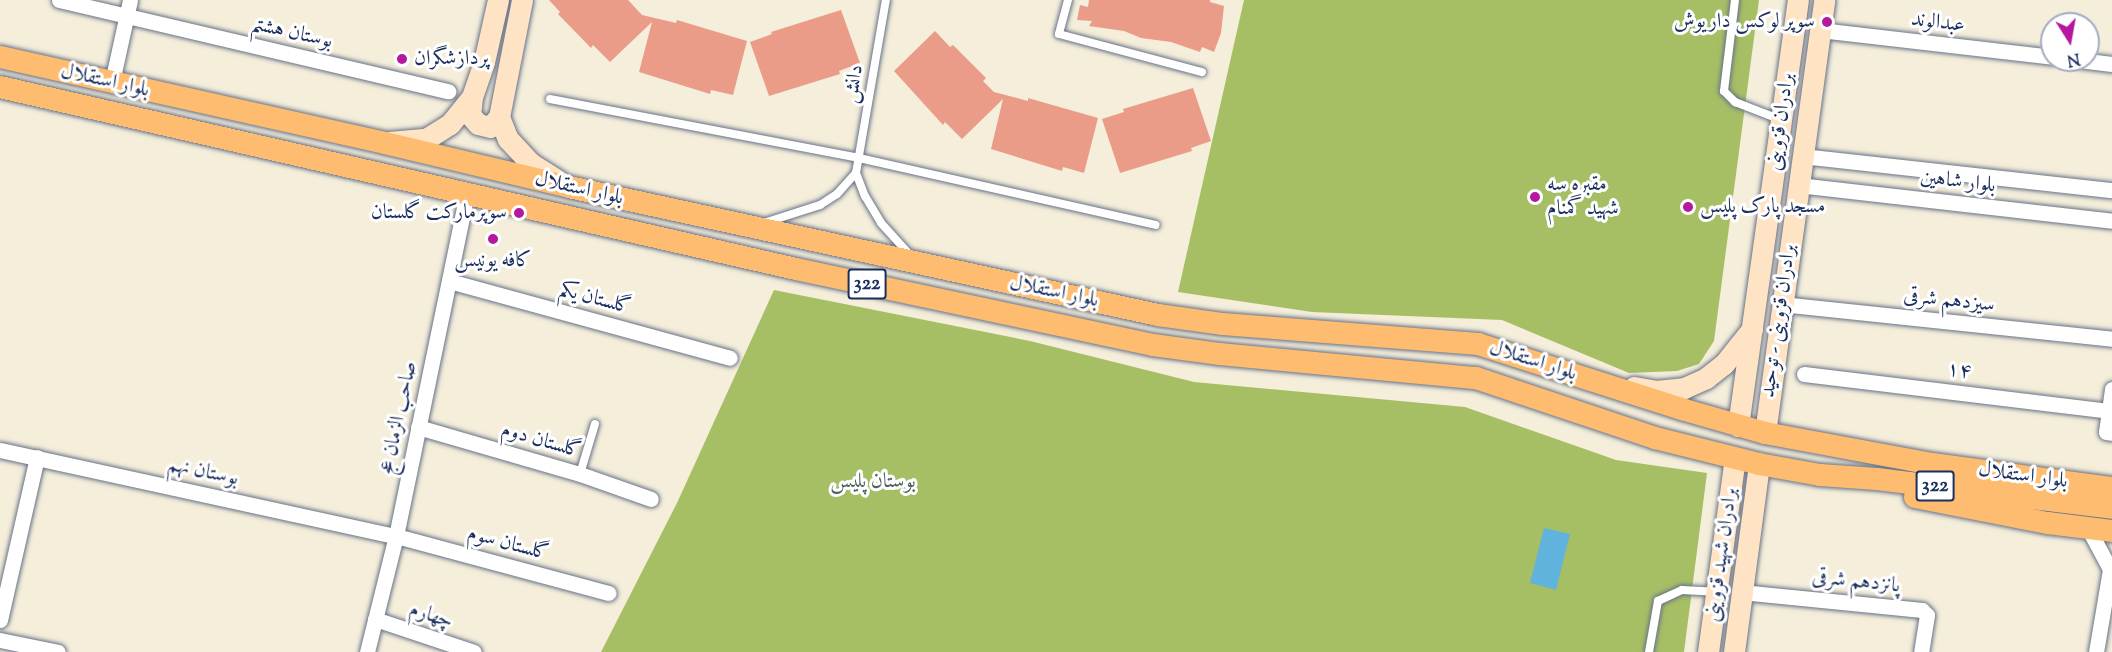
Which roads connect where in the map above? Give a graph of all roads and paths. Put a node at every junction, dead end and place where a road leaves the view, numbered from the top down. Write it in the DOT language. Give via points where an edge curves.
graph roads {
  1 [pos="59,0"];
  2 [pos="130,0"];
  3 [pos="498,0"];
  4 [pos="522,0"];
  5 [pos="886,0"];
  6 [pos="1068,0"];
  7 [pos="1735,0"];
  8 [pos="1798,0"];
  9 [pos="1824,0"];
  10 [pos="127,16"];
  11 [pos="1820,30"];
  12 [pos="2040,56"];
  13 [pos="0,57"];
  14 [pos="1202,72"];
  15 [pos="112,82"];
  16 [pos="0,87"];
  17 [pos="448,91"];
  18 [pos="166,94"];
  19 [pos="472,97"];
  20 [pos="550,99"];
  21 [pos="105,112"];
  22 [pos="499,117"];
  23 [pos="1782,120"];
  24 [pos="161,124"];
  25 [pos="385,143"];
  26 [pos="1802,156"];
  27 [pos="859,158"];
  28 [pos="856,173"];
  29 [pos="1798,185"];
  30 [pos="569,187"];
  31 [pos="2112,190"];
  32 [pos="467,192"];
  33 [pos="2112,221"];
  34 [pos="1156,225"];
  35 [pos="751,226"];
  36 [pos="916,262"];
  37 [pos="449,281"];
  38 [pos="1781,304"];
  39 [pos="1753,328"];
  40 [pos="2112,339"];
  41 [pos="730,358"];
  42 [pos="1804,374"];
  43 [pos="1587,378"];
  44 [pos="2112,389"];
  45 [pos="2109,411"];
  46 [pos="595,424"];
  47 [pos="1738,426"];
  48 [pos="418,427"];
  49 [pos="1765,433"];
  50 [pos="2112,433"];
  51 [pos="0,450"];
  52 [pos="1883,456"];
  53 [pos="37,458"];
  54 [pos="1735,458"];
  55 [pos="1759,464"];
  56 [pos="580,474"];
  57 [pos="1820,475"];
  58 [pos="2112,475"];
  59 [pos="2112,488"];
  60 [pos="651,499"];
  61 [pos="2112,508"];
  62 [pos="2088,528"];
  63 [pos="2112,531"];
  64 [pos="396,536"];
  65 [pos="2111,569"];
  66 [pos="1716,592"];
  67 [pos="1741,592"];
  68 [pos="609,593"];
  69 [pos="375,619"];
  70 [pos="0,620"];
  71 [pos="0,640"];
  72 [pos="58,652"];
  73 [pos="367,652"];
  74 [pos="474,652"];
  75 [pos="1648,652"];
  76 [pos="1708,652"];
  77 [pos="1734,652"];
  78 [pos="1921,652"];
  79 [pos="2096,652"];
  1 -- 10 [label="street, بوستان هشتم"];
  2 -- 10 [label="street"];
  3 -- 19 [label="main road"];
  4 -- 22 [label="main road"];
  5 -- 27 [label="lane, دانش"];
  6 -- 14 [label="lane" via="1059,34"];
  7 -- 23 [label="lane" via="1724,91 1735,102"];
  8 -- 23 [label="main road, برادران قزوینی"];
  9 -- 11 [label="main road, برادران قزوینی - توحید"];
  10 -- 15 [label="street"];
  10 -- 17 [label="street, بوستان هشتم"];
  11 -- 12 [label="street, عبدالوند"];
  11 -- 26 [label="main road, برادران قزوینی - توحید"];
  13 -- 15 [label="main road, بلوار استقلال / 322"];
  15 -- 18 [label="main road, بلوار استقلال / 322"];
  15 -- 21 [label="main road"];
  16 -- 21 [label="main road, بلوار استقلال / 322"];
  18 -- 24 [label="main road" via="149,98 142,105"];
  18 -- 25 [label="main road, بلوار استقلال / 322"];
  19 -- 22 [label="main road" via="470,115 478,124 490,127"];
  19 -- 25 [label="main road" via="450,124 426,139"];
  20 -- 27 [label="lane"];
  21 -- 24 [label="main road, بلوار استقلال / 322"];
  22 -- 30 [label="main road" via="508,139 530,163"];
  23 -- 39 [label="main road, برادران قزوینی"];
  24 -- 32 [label="main road, بلوار استقلال / 322"];
  25 -- 30 [label="main road, بلوار استقلال / 322"];
  26 -- 29 [label="main road, برادران قزوینی - توحید"];
  26 -- 31 [label="street, بلوار شاهین"];
  27 -- 28 [label="lane, دانش"];
  27 -- 34 [label="lane"];
  28 -- 35 [label="lane" via="837,194 820,205"];
  28 -- 36 [label="lane" via="881,223"];
  29 -- 33 [label="street, بلوار شاهین"];
  29 -- 38 [label="main road, برادران قزوینی - توحید"];
  30 -- 35 [label="main road, بلوار استقلال / 322"];
  32 -- 37 [label="street, صاحب الزمان عج"];
  32 -- 54 [label="main road, بلوار استقلال / 322" via="796,269 1153,345 1476,378 1655,438"];
  35 -- 36 [label="main road, بلوار استقلال / 322"];
  36 -- 43 [label="main road, بلوار استقلال / 322" via="1158,315 1478,344"];
  37 -- 41 [label="street, گلستان یکم"];
  37 -- 48 [label="street, صاحب الزمان عج"];
  38 -- 40 [label="street, سیزدهم شرقی"];
  38 -- 49 [label="main road, برادران قزوینی - توحید"];
  39 -- 43 [label="main road" via="1724,364 1684,388 1656,391"];
  39 -- 47 [label="main road, برادران قزوینی"];
  42 -- 45 [label="street, ۱۴"];
  43 -- 47 [label="main road, بلوار استقلال / 322"];
  44 -- 45 [label="street"];
  45 -- 50 [label="street" via="2106,432"];
  46 -- 56 [label="lane"];
  47 -- 49 [label="main road, بلوار استقلال / 322"];
  47 -- 54 [label="main road, برادران قزوینی"];
  48 -- 56 [label="street, گلستان دوم"];
  48 -- 64 [label="street, صاحب الزمان عج"];
  49 -- 52 [label="main road, بلوار استقلال / 322"];
  49 -- 55 [label="main road, برادران قزوینی - توحید"];
  51 -- 53 [label="street, بوستان نهم"];
  52 -- 58 [label="main road" via="1934,451"];
  52 -- 59 [label="main road, بلوار استقلال / 322"];
  53 -- 64 [label="street, بوستان نهم"];
  53 -- 70 [label="street"];
  54 -- 55 [label="main road, بلوار استقلال / 322"];
  54 -- 66 [label="main road, برادران شهید قزوینی"];
  55 -- 57 [label="main road, بلوار استقلال / 322"];
  55 -- 67 [label="main road, برادران شهید قزوینی"];
  56 -- 60 [label="street, گلستان دوم"];
  57 -- 61 [label="main road, بلوار استقلال / 322" via="1877,478"];
  57 -- 62 [label="main road" via="1977,510"];
  62 -- 63 [label="main road"];
  62 -- 65 [label="street"];
  64 -- 68 [label="street, گلستان سوم"];
  64 -- 69 [label="street, صاحب الزمان عج"];
  65 -- 79 [label="street"];
  66 -- 75 [label="lane" via="1682,591 1658,601"];
  66 -- 76 [label="main road, برادران شهید قزوینی"];
  67 -- 77 [label="main road, برادران شهید قزوینی"];
  67 -- 78 [label="street, پانزدهم شرقی" via="1925,611"];
  69 -- 73 [label="street, صاحب الزمان عج"];
  69 -- 74 [label="street, چهارم"];
  71 -- 72 [label="street"];
}
